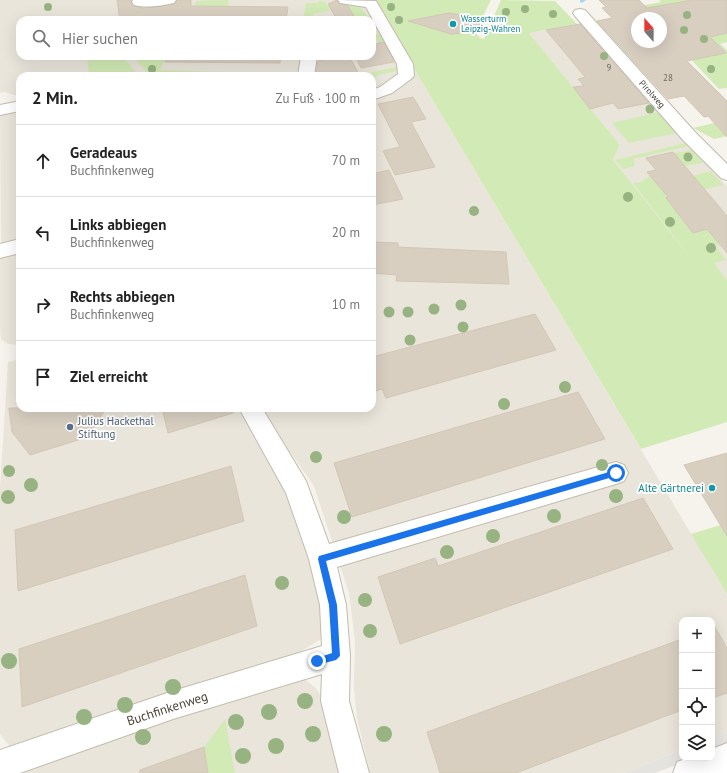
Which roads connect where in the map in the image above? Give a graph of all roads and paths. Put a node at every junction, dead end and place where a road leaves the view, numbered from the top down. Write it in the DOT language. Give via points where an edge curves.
graph roads {
  1 [pos="169,0"];
  2 [pos="345,0"];
  3 [pos="139,2"];
  4 [pos="580,13"];
  5 [pos="308,60"];
  6 [pos="307,72"];
  7 [pos="376,94"];
  8 [pos="16,107"];
  9 [pos="0,110"];
  10 [pos="727,174"];
  11 [pos="16,247"];
  12 [pos="0,251"];
  13 [pos="252,412"];
  14 [pos="616,473"];
  15 [pos="322,559"];
  16 [pos="336,656"];
  17 [pos="727,758"];
  18 [pos="0,765"];
  19 [pos="354,773"];
  20 [pos="688,773"];
  1 -- 3 [label="street"];
  2 -- 7 [label="street" via="371,4 405,64 406,76"];
  4 -- 10 [label="street, Pirolweg" via="689,136"];
  5 -- 6 [label="street"];
  8 -- 9 [label="street"];
  11 -- 12 [label="street"];
  13 -- 15 [label="street" via="296,489"];
  14 -- 15 [label="street"];
  15 -- 16 [label="street" via="333,605"];
  16 -- 18 [label="street, Buchfinkenweg" via="173,705"];
  16 -- 19 [label="street" via="335,701"];
  17 -- 20 [label="street"];
}
